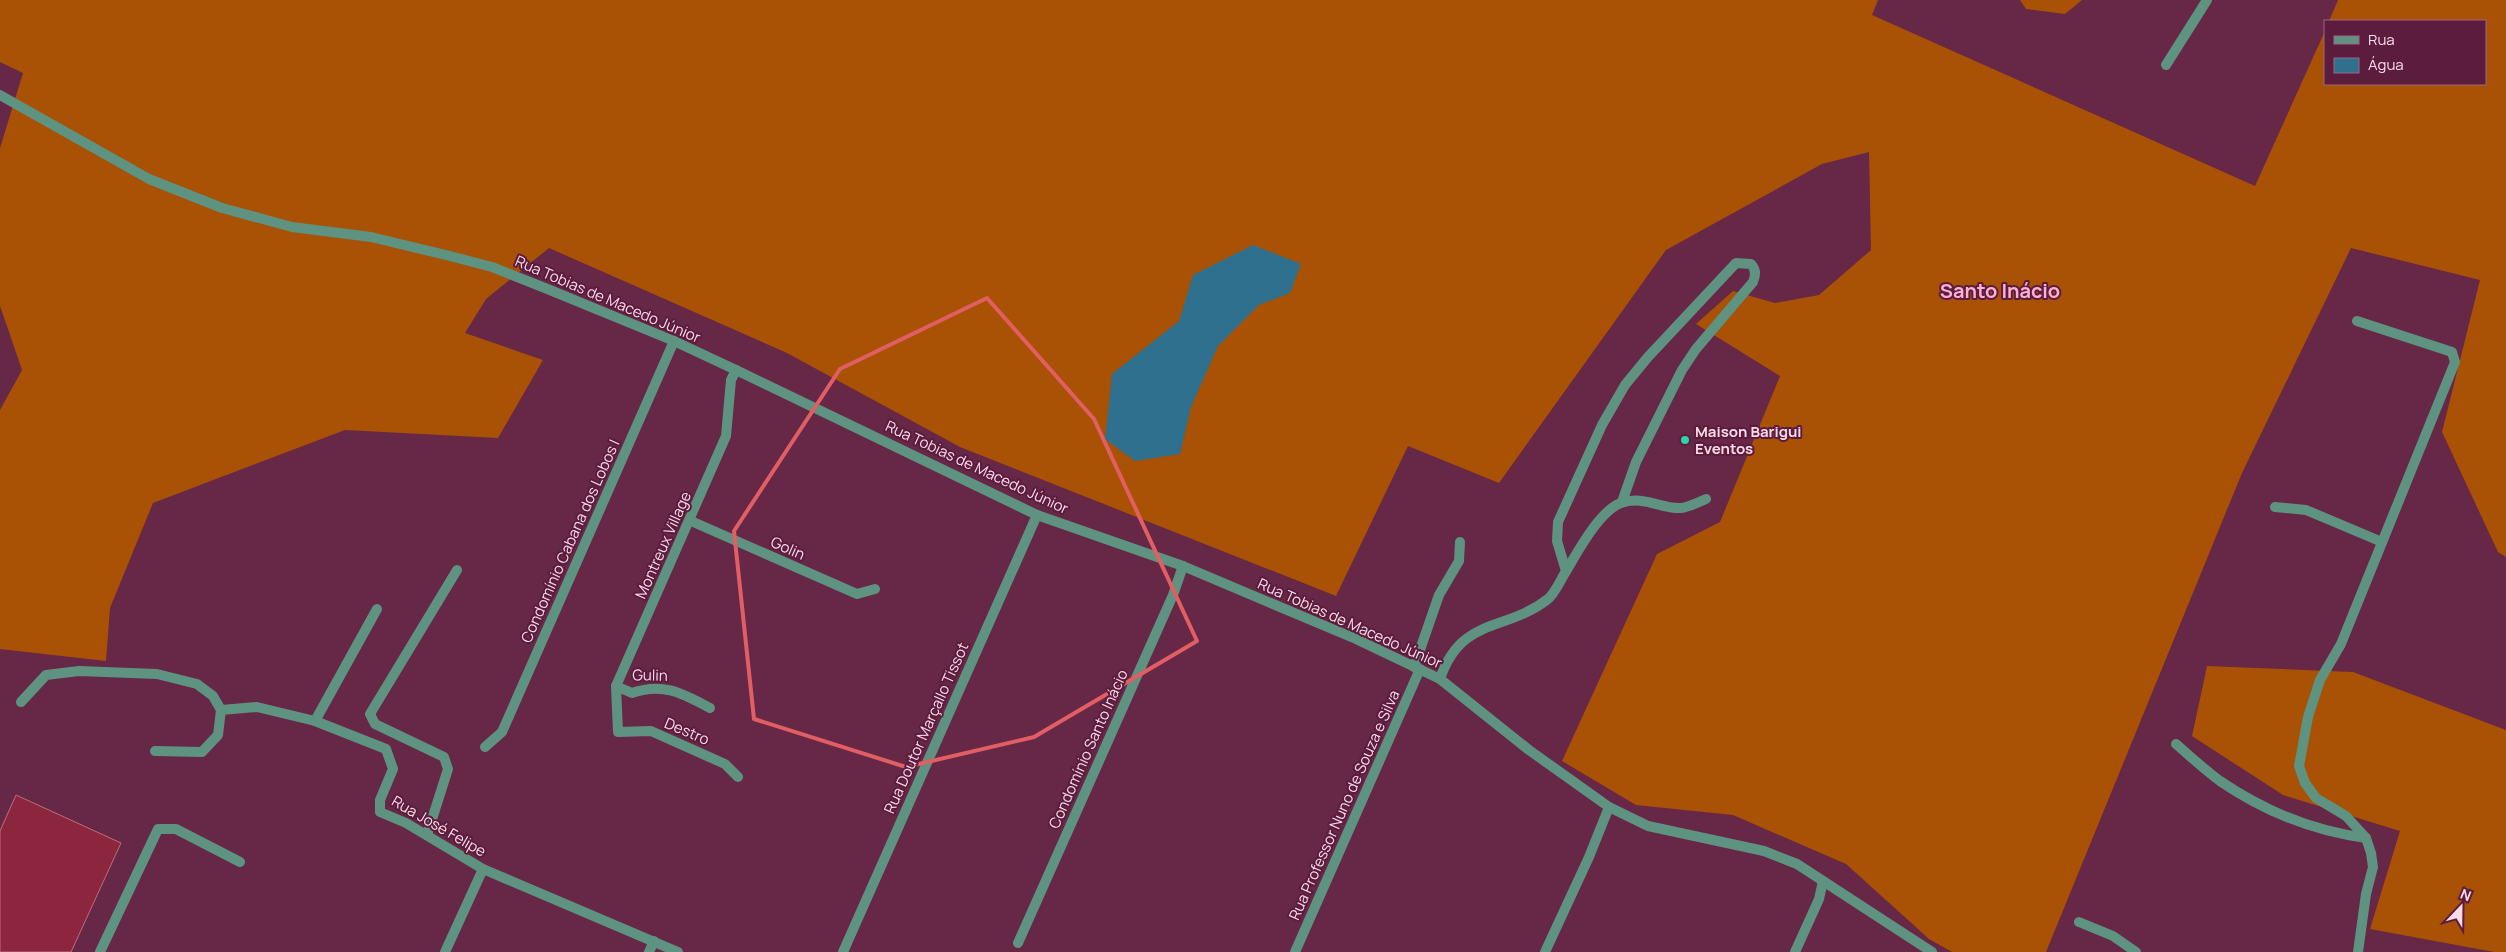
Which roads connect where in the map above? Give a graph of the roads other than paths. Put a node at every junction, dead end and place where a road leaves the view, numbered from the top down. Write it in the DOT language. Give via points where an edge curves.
graph roads {
  1 [pos="2208,0"];
  2 [pos="2166,66"];
  3 [pos="0,95"];
  4 [pos="2357,321"];
  5 [pos="674,341"];
  6 [pos="736,370"];
  7 [pos="1706,499"];
  8 [pos="1622,502"];
  9 [pos="2275,507"];
  10 [pos="1037,515"];
  11 [pos="691,521"];
  12 [pos="1460,542"];
  13 [pos="2382,542"];
  14 [pos="1183,566"];
  15 [pos="457,570"];
  16 [pos="1566,571"];
  17 [pos="875,589"];
  18 [pos="377,610"];
  19 [pos="1417,668"];
  20 [pos="1440,680"];
  21 [pos="616,686"];
  22 [pos="21,702"];
  23 [pos="710,708"];
  24 [pos="221,710"];
  25 [pos="315,721"];
  26 [pos="618,732"];
  27 [pos="2176,744"];
  28 [pos="485,748"];
  29 [pos="155,751"];
  30 [pos="738,777"];
  31 [pos="1608,807"];
  32 [pos="427,835"];
  33 [pos="2366,838"];
  34 [pos="240,862"];
  35 [pos="483,869"];
  36 [pos="1823,881"];
  37 [pos="2079,922"];
  38 [pos="654,941"];
  39 [pos="1018,944"];
  40 [pos="100,952"];
  41 [pos="445,952"];
  42 [pos="649,952"];
  43 [pos="678,952"];
  44 [pos="843,952"];
  45 [pos="1295,952"];
  46 [pos="1545,952"];
  47 [pos="1796,952"];
  48 [pos="1932,952"];
  49 [pos="2136,952"];
  50 [pos="2358,952"];
  1 -- 2 [label="street"];
  3 -- 5 [label="street, Rua Tobias de Macedo Júnior" via="149,179 222,208 292,227 371,237 492,267"];
  4 -- 13 [label="street" via="2452,352 2455,362"];
  5 -- 6 [label="street, Rua Tobias de Macedo Júnior"];
  5 -- 28 [label="street, Condomínio Cabana dos Lobos I" via="502,732"];
  6 -- 10 [label="street, Rua Tobias de Macedo Júnior"];
  6 -- 11 [label="street, Montreux Village" via="730,380 726,436"];
  7 -- 8 [label="street" via="1681,508 1647,500"];
  8 -- 16 [label="street" via="1608,510"];
  8 -- 16 [label="street" via="1636,462 1682,370 1753,282 1754,268 1750,264 1736,262 1625,385 1602,425 1558,522 1557,540"];
  9 -- 13 [label="street" via="2306,510"];
  10 -- 14 [label="street, Rua Tobias de Macedo Júnior"];
  10 -- 44 [label="street, Rua Doutor Marçallo Tissot"];
  11 -- 17 [label="street, Golin" via="857,594"];
  11 -- 21 [label="street, Montreux Village"];
  12 -- 19 [label="street, Rua Professor Nuno de Souza e Silva" via="1459,561 1439,595"];
  13 -- 33 [label="street" via="2341,644 2320,680 2308,717 2299,766 2305,783 2316,798 2346,816"];
  14 -- 19 [label="street, Rua Tobias de Macedo Júnior"];
  14 -- 39 [label="street, Condomínio Santo Inácio" via="1170,604"];
  15 -- 32 [label="street" via="370,714 375,724 444,757 448,769"];
  16 -- 20 [label="street" via="1549,598 1531,609 1476,631 1458,646 1445,664"];
  18 -- 25 [label="street"];
  19 -- 20 [label="street, Rua Tobias de Macedo Júnior"];
  19 -- 45 [label="street, Rua Professor Nuno de Souza e Silva"];
  20 -- 31 [label="street, Rua Tobias de Macedo Júnior"];
  21 -- 23 [label="street, Gulin" via="632,693 644,689 672,689"];
  21 -- 26 [label="street, Montreux Village"];
  22 -- 24 [label="street" via="46,675 79,671 157,674 197,684 213,696"];
  24 -- 25 [label="street, Rua José Felipe" via="256,707"];
  24 -- 29 [label="street" via="218,734 202,752"];
  25 -- 32 [label="street, Rua José Felipe" via="386,749 393,769 380,800 380,812"];
  26 -- 30 [label="street, Destro" via="651,731 725,764"];
  27 -- 33 [label="street" via="2220,781 2285,818 2343,835"];
  31 -- 36 [label="street, Rua Tobias de Macedo Júnior" via="1648,826 1764,851 1797,864"];
  31 -- 46 [label="street"];
  32 -- 35 [label="street, Rua José Felipe"];
  33 -- 50 [label="street" via="2373,867"];
  34 -- 40 [label="street" via="176,829 158,829"];
  35 -- 38 [label="street, Rua José Felipe"];
  35 -- 41 [label="street"];
  36 -- 47 [label="street" via="1819,899"];
  36 -- 48 [label="street, Rua Tobias de Macedo Júnior"];
  37 -- 49 [label="street" via="2113,936"];
  38 -- 42 [label="street"];
  38 -- 43 [label="street, Rua José Felipe"];
}
